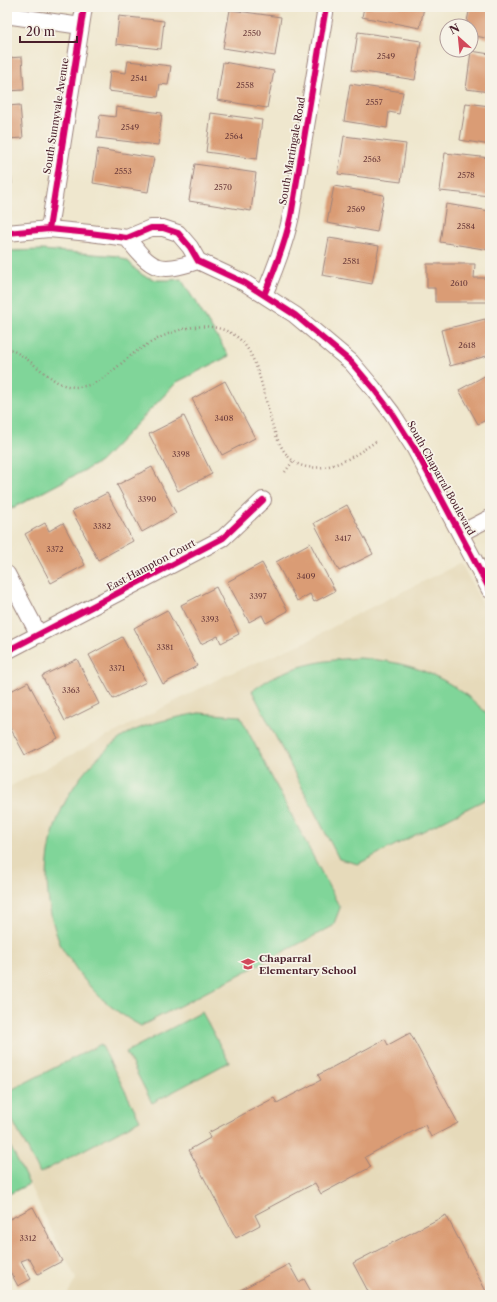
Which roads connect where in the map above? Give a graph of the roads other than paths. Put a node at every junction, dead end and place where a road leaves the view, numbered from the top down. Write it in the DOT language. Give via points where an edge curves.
graph roads {
  1 [pos="84,7"];
  2 [pos="326,7"];
  3 [pos="7,17"];
  4 [pos="81,26"];
  5 [pos="48,229"];
  6 [pos="7,233"];
  7 [pos="127,238"];
  8 [pos="198,262"];
  9 [pos="264,295"];
  10 [pos="263,500"];
  11 [pos="490,518"];
  12 [pos="461,533"];
  13 [pos="7,574"];
  14 [pos="490,590"];
  15 [pos="39,634"];
  16 [pos="7,652"];
  1 -- 4 [label="street, South Sunnyvale Avenue"];
  2 -- 9 [label="street, South Martingale Road" via="291,216 278,264"];
  3 -- 4 [label="street"];
  4 -- 5 [label="street, South Sunnyvale Avenue"];
  5 -- 6 [label="street"];
  5 -- 7 [label="street"];
  7 -- 8 [label="street" via="150,264 165,269"];
  7 -- 8 [label="street" via="151,228 163,228 178,233"];
  8 -- 9 [label="street, South Chaparral Boulevard" via="245,283"];
  9 -- 12 [label="street, South Chaparral Boulevard" via="296,315 351,362 373,388 415,449"];
  10 -- 15 [label="street, East Hampton Court" via="223,538"];
  11 -- 12 [label="street"];
  12 -- 14 [label="street, South Chaparral Boulevard"];
  13 -- 15 [label="street"];
  15 -- 16 [label="street, East Hampton Court"];
}
